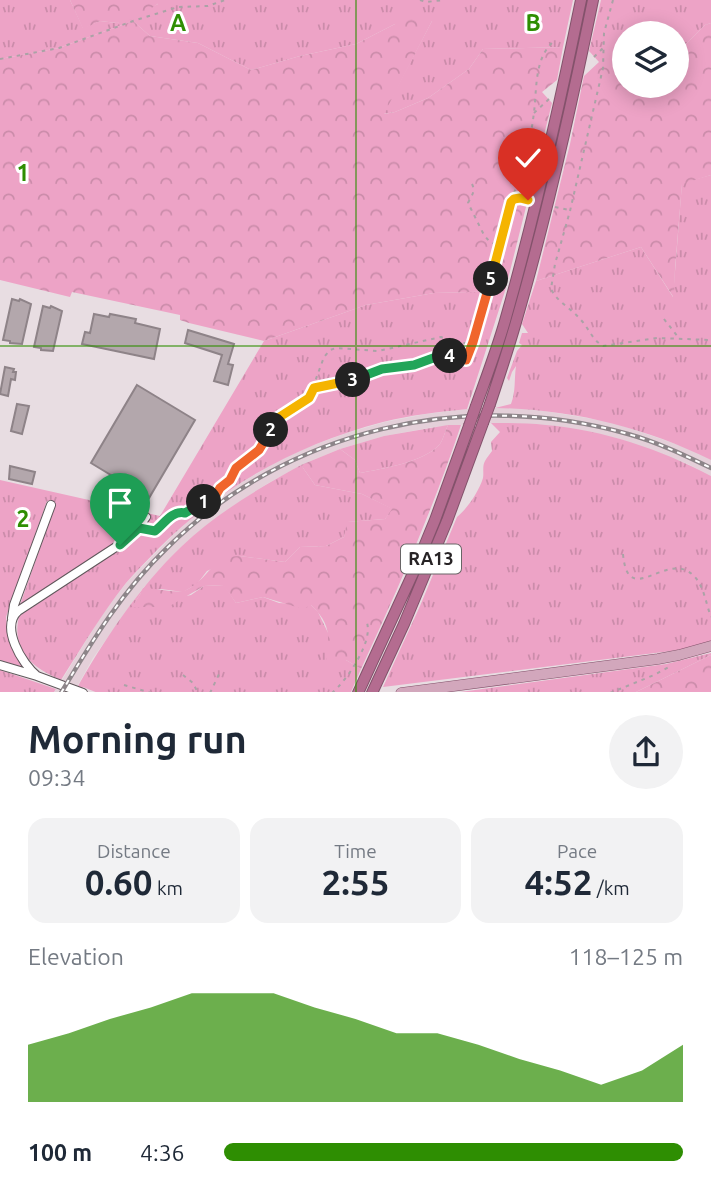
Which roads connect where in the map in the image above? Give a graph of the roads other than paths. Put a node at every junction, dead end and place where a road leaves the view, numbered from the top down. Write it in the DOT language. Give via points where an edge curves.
graph roads {
  1 [pos="582,0"];
  2 [pos="593,0"];
  3 [pos="51,505"];
  4 [pos="146,517"];
  5 [pos="12,621"];
  6 [pos="711,646"];
  7 [pos="0,665"];
  8 [pos="37,676"];
  9 [pos="83,692"];
  10 [pos="358,692"];
  11 [pos="372,692"];
  12 [pos="401,692"];
  1 -- 10 [label="highway, RA13, bridge" via="504,323 419,559"];
  2 -- 11 [label="highway, RA13, bridge" via="516,324 447,521"];
  3 -- 5 [label="street"];
  4 -- 5 [label="street" via="116,548 15,613"];
  5 -- 8 [label="street" via="17,649"];
  6 -- 12 [label="main road" via="679,656"];
  7 -- 8 [label="street"];
  8 -- 9 [label="street"];
}
